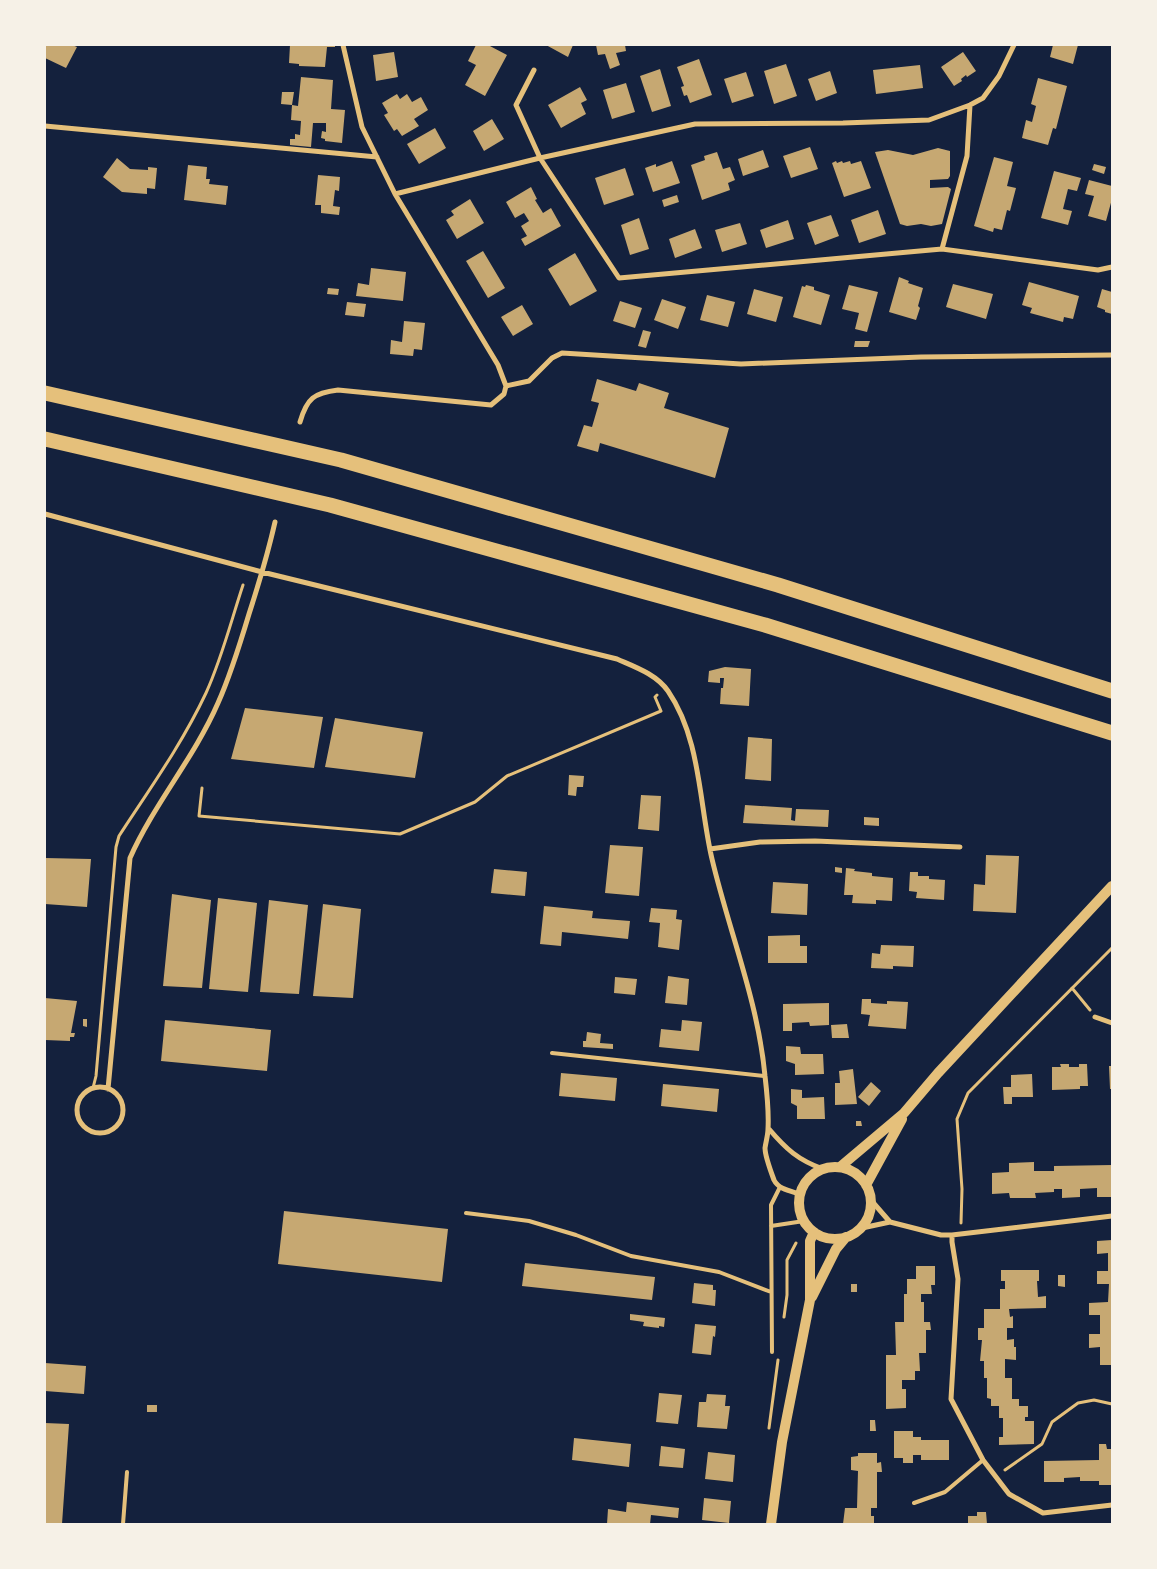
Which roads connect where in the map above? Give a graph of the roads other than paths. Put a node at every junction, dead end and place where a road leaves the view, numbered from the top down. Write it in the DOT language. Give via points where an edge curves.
graph roads {
  1 [pos="342,45"];
  2 [pos="1014,45"];
  3 [pos="534,70"];
  4 [pos="970,104"];
  5 [pos="45,126"];
  6 [pos="376,157"];
  7 [pos="540,158"];
  8 [pos="395,194"];
  9 [pos="942,249"];
  10 [pos="1112,268"];
  11 [pos="1112,355"];
  12 [pos="506,386"];
  13 [pos="45,393"];
  14 [pos="300,422"];
  15 [pos="45,439"];
  16 [pos="45,514"];
  17 [pos="275,522"];
  18 [pos="262,572"];
  19 [pos="1112,691"];
  20 [pos="1112,734"];
  21 [pos="960,847"];
  22 [pos="710,849"];
  23 [pos="1112,886"];
  24 [pos="1095,1016"];
  25 [pos="1112,1023"];
  26 [pos="552,1053"];
  27 [pos="765,1076"];
  28 [pos="108,1089"];
  29 [pos="904,1113"];
  30 [pos="768,1129"];
  31 [pos="840,1167"];
  32 [pos="823,1169"];
  33 [pos="866,1185"];
  34 [pos="780,1187"];
  35 [pos="800,1194"];
  36 [pos="870,1199"];
  37 [pos="466,1213"];
  38 [pos="1112,1216"];
  39 [pos="804,1221"];
  40 [pos="890,1222"];
  41 [pos="771,1226"];
  42 [pos="862,1228"];
  43 [pos="814,1232"];
  44 [pos="952,1235"];
  45 [pos="846,1237"];
  46 [pos="771,1292"];
  47 [pos="810,1300"];
  48 [pos="772,1352"];
  49 [pos="984,1460"];
  50 [pos="127,1472"];
  51 [pos="914,1502"];
  52 [pos="1112,1505"];
  53 [pos="123,1524"];
  54 [pos="771,1524"];
  1 -- 6 [label="street" via="362,127"];
  2 -- 4 [label="street" via="982,98"];
  3 -- 7 [label="street" via="516,105"];
  4 -- 7 [label="street" via="929,120 695,124"];
  4 -- 9 [label="street" via="967,156"];
  5 -- 6 [label="street"];
  6 -- 8 [label="street"];
  7 -- 8 [label="street"];
  7 -- 9 [label="street" via="620,278"];
  8 -- 12 [label="street" via="498,365"];
  9 -- 10 [label="street" via="1098,270"];
  11 -- 12 [label="street" via="921,357 741,364 562,353 540,368 529,381"];
  12 -- 14 [label="street" via="504,394 491,405 338,390 323,392 309,400"];
  13 -- 19 [label="highway" via="341,460 778,585"];
  15 -- 20 [label="highway" via="330,505 765,624"];
  16 -- 18 [label="street"];
  17 -- 18 [label="street"];
  18 -- 22 [label="street" via="617,659 652,675 665,687 681,714 692,748"];
  18 -- 28 [label="street" via="235,662 218,704 130,858"];
  21 -- 22 [label="street" via="815,841 760,842"];
  22 -- 27 [label="street" via="754,1008"];
  23 -- 29 [label="main road"];
  24 -- 25 [label="street"];
  26 -- 27 [label="lane"];
  27 -- 30 [label="street"];
  28 -- 28 [label="street" via="93,1088 77,1103 78,1118 87,1130 94,1133 109,1132 120,1121 120,1098"];
  29 -- 31 [label="main road"];
  29 -- 33 [label="main road"];
  30 -- 32 [label="street" via="793,1154"];
  30 -- 34 [label="street" via="765,1150"];
  31 -- 32 [label="main road"];
  31 -- 33 [label="main road" via="855,1174"];
  32 -- 35 [label="main road" via="808,1178"];
  33 -- 36 [label="main road"];
  34 -- 35 [label="street"];
  34 -- 41 [label="lane" via="771,1205"];
  35 -- 39 [label="main road"];
  36 -- 40 [label="street"];
  36 -- 42 [label="main road"];
  37 -- 46 [label="lane" via="529,1221 631,1256 719,1272"];
  38 -- 44 [label="street"];
  39 -- 41 [label="lane"];
  39 -- 43 [label="main road"];
  40 -- 42 [label="street"];
  40 -- 44 [label="street"];
  41 -- 46 [label="lane"];
  42 -- 45 [label="main road"];
  43 -- 45 [label="main road" via="828,1238"];
  43 -- 47 [label="main road" via="810,1241"];
  44 -- 49 [label="street" via="958,1279 951,1399"];
  45 -- 47 [label="main road" via="836,1249"];
  46 -- 48 [label="lane"];
  47 -- 54 [label="main road" via="782,1442"];
  49 -- 51 [label="lane" via="945,1492"];
  49 -- 52 [label="street" via="1009,1494 1043,1513"];
  50 -- 53 [label="lane"];
}
